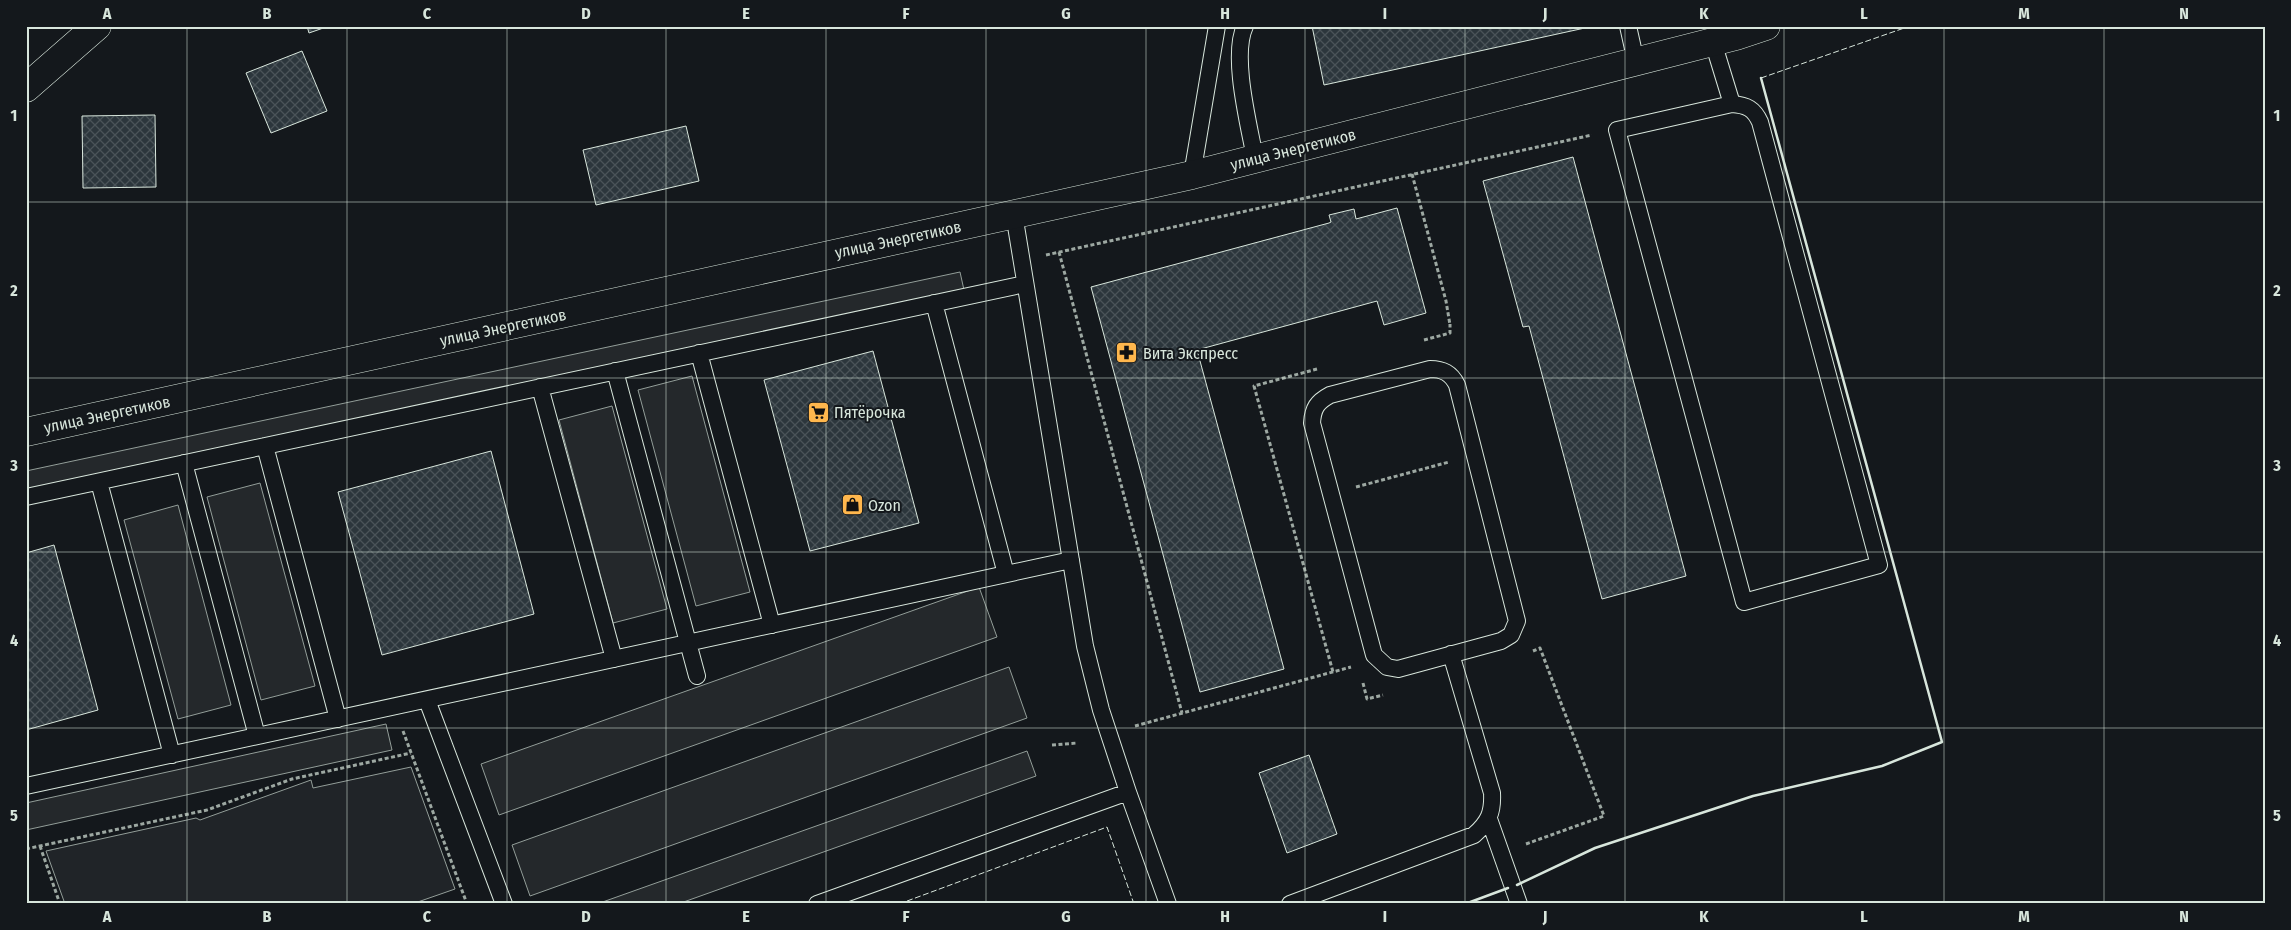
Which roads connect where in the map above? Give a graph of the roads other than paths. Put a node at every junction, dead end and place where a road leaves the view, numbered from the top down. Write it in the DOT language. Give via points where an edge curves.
graph roads {
  1 [pos="97,26"];
  2 [pos="1217,26"];
  3 [pos="1245,26"];
  4 [pos="1628,26"];
  5 [pos="1766,26"];
  6 [pos="1729,35"];
  7 [pos="1636,62"];
  8 [pos="26,88"];
  9 [pos="1732,104"];
  10 [pos="1255,158"];
  11 [pos="1192,174"];
  12 [pos="1014,214"];
  13 [pos="1025,284"];
  14 [pos="934,304"];
  15 [pos="698,353"];
  16 [pos="616,371"];
  17 [pos="540,387"];
  18 [pos="26,432"];
  19 [pos="264,446"];
  20 [pos="184,463"];
  21 [pos="98,482"];
  22 [pos="26,497"];
  23 [pos="1071,560"];
  24 [pos="1006,574"];
  25 [pos="772,625"];
  26 [pos="689,643"];
  27 [pos="1451,654"];
  28 [pos="614,659"];
  29 [pos="697,676"];
  30 [pos="426,700"];
  31 [pos="338,719"];
  32 [pos="257,736"];
  33 [pos="172,755"];
  34 [pos="26,786"];
  35 [pos="1128,792"];
  36 [pos="1489,819"];
  37 [pos="504,904"];
  38 [pos="817,904"];
  39 [pos="1168,904"];
  40 [pos="1290,904"];
  41 [pos="1519,904"];
  1 -- 8 [label="street"];
  2 -- 11 [label="lane"];
  3 -- 10 [label="lane" via="1241,34 1240,72"];
  4 -- 7 [label="lane"];
  5 -- 6 [label="street, улица Энергетиков"];
  6 -- 7 [label="street, улица Энергетиков"];
  6 -- 9 [label="lane"];
  7 -- 10 [label="street, улица Энергетиков"];
  9 -- 9 [label="lane" via="1750,108 1760,122 1879,565 1744,602 1617,130"];
  10 -- 11 [label="street, улица Энергетиков"];
  11 -- 12 [label="street, улица Энергетиков"];
  12 -- 13 [label="lane"];
  12 -- 18 [label="street, улица Энергетиков"];
  13 -- 14 [label="lane"];
  13 -- 23 [label="lane"];
  14 -- 15 [label="lane"];
  14 -- 24 [label="lane"];
  15 -- 16 [label="lane"];
  15 -- 25 [label="lane"];
  16 -- 17 [label="lane"];
  16 -- 26 [label="lane"];
  17 -- 19 [label="lane"];
  17 -- 28 [label="lane"];
  19 -- 20 [label="lane"];
  19 -- 31 [label="lane"];
  20 -- 21 [label="lane"];
  20 -- 32 [label="lane"];
  21 -- 22 [label="lane"];
  21 -- 33 [label="lane"];
  23 -- 24 [label="lane"];
  23 -- 35 [label="lane" via="1096,692"];
  24 -- 25 [label="lane"];
  25 -- 26 [label="lane"];
  26 -- 28 [label="lane"];
  26 -- 29 [label="lane"];
  27 -- 27 [label="lane" via="1502,641 1511,635 1518,621 1457,385 1447,372 1430,369 1330,395 1315,407 1312,423 1372,648 1378,660 1387,667 1398,669"];
  27 -- 36 [label="lane" via="1492,793 1493,808"];
  28 -- 30 [label="lane"];
  30 -- 31 [label="lane"];
  30 -- 37 [label="lane"];
  31 -- 32 [label="lane"];
  32 -- 33 [label="lane"];
  33 -- 34 [label="lane"];
  35 -- 38 [label="lane"];
  35 -- 39 [label="lane"];
  36 -- 40 [label="lane" via="1474,835"];
  36 -- 41 [label="lane"];
}
